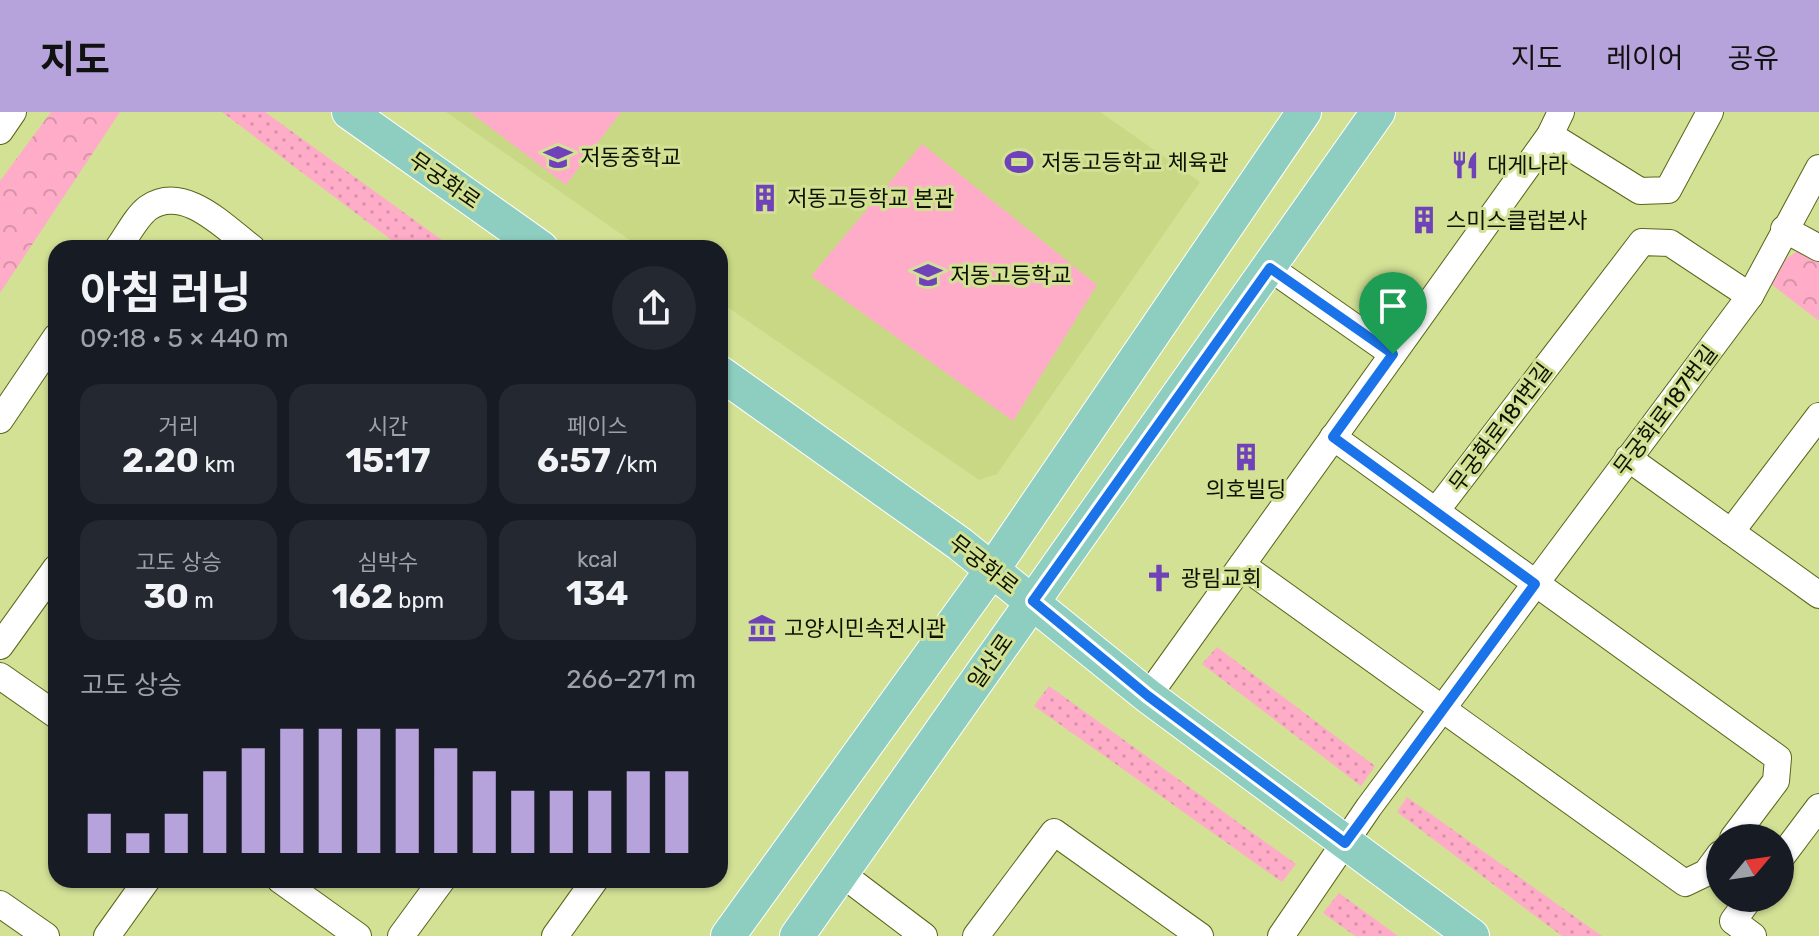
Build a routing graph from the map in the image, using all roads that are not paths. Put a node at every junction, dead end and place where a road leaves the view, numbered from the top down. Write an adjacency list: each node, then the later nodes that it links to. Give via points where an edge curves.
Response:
1 (13, 112): 7 (street)
2 (349, 112): 12 (main road, 무궁화로)
3 (1304, 112): 26 (main road)
4 (1378, 112): 14 (main road, 일산로)
5 (1710, 112): 6 (street, via 1668,190 1640,191)
6 (1555, 124): 17 (street)
7 (0, 131)
8 (1819, 168): 9 (street, 무궁화로187번길)
9 (1784, 229): 13 (street); 15 (street, 무궁화로187번길)
10 (124, 240): 11 (street, via 145,209 165,200 191,204)
11 (241, 240)
12 (530, 240)
13 (1819, 248)
14 (1270, 268): 17 (street); 30 (main road, 일산로)
15 (1750, 296): 22 (street, 무궁화로187번길); 23 (street, 무궁화로181번길, via 1670,243 1642,242)
16 (48, 349): 20 (street)
17 (1393, 354): 21 (street)
18 (728, 379): 26 (main road, 무궁화로)
19 (1819, 416): 24 (street)
20 (0, 420)
21 (1333, 437): 23 (street, 무궁화로181번길); 25 (street)
22 (1628, 458): 24 (street); 28 (street, 무궁화로187번길)
23 (1436, 511): 28 (street)
24 (1731, 532): 29 (street)
25 (1242, 565): 33 (street); 34 (street)
26 (992, 570): 30 (main road, 무궁화로); 52 (main road)
27 (48, 579): 31 (street)
28 (1535, 584): 34 (street, 무궁화로187번길); 37 (street, via 1778,758 1776,781)
29 (1819, 595)
30 (1033, 601): 33 (main road, 무궁화로); 41 (main road, 일산로)
31 (0, 646)
32 (0, 676): 35 (street)
33 (1148, 696): 39 (main road, 무궁화로)
34 (1443, 708): 39 (street, 무궁화로187번길); 40 (street, via 1685,883)
35 (48, 709)
36 (1819, 807): 38 (street)
37 (1744, 824)
38 (1794, 840)
39 (1345, 843): 57 (street, 무궁화로187번길); 58 (main road, 무궁화로)
40 (1706, 873)
41 (842, 874): 53 (main road, 일산로); 54 (street)
42 (141, 888): 48 (street)
43 (299, 888): 49 (street)
44 (436, 888): 50 (street)
45 (589, 888): 51 (street)
46 (0, 904): 47 (street)
47 (46, 936)
48 (107, 936)
49 (358, 936)
50 (401, 936)
51 (555, 936)
52 (728, 936)
53 (797, 936)
54 (924, 936)
55 (976, 936): 56 (street, via 1054,832)
56 (1200, 936)
57 (1281, 936)
58 (1472, 936)

